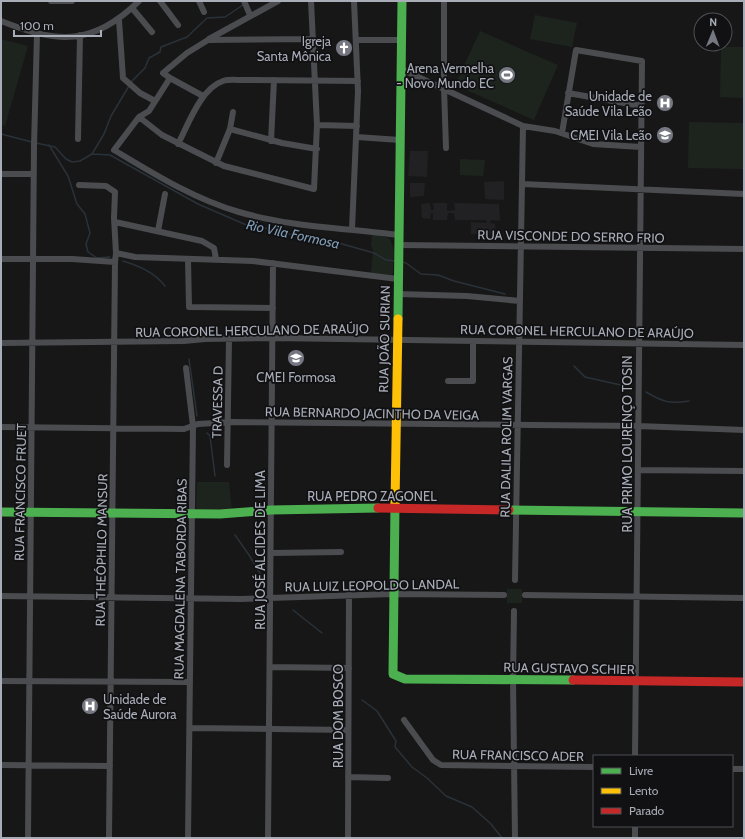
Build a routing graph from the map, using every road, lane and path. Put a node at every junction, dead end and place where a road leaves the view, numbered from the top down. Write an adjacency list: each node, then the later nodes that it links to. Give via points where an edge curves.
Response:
1 (51, 1): 2 (street)
2 (72, 1)
3 (139, 1): 12 (street)
4 (160, 1): 17 (street)
5 (199, 1): 13 (street)
6 (278, 1): 14 (street)
7 (311, 1): 21 (street)
8 (354, 1): 23 (street)
9 (402, 1): 24 (street, RUA JOÃO SURIAN)
10 (444, 1): 30 (street)
11 (245, 3): 14 (street)
12 (132, 8): 15 (street); 18 (street)
13 (204, 12)
14 (250, 15): 22 (street)
15 (119, 20): 20 (street, via 100,30); 33 (street, via 128,82)
16 (1, 21): 19 (street)
17 (178, 25)
18 (152, 32)
19 (37, 34): 20 (street, via 54,37); 52 (street, RUA FRANCISCO FRUET)
20 (80, 35): 43 (street)
21 (314, 39): 22 (street); 28 (street)
22 (208, 40): 26 (street, via 163,73)
23 (356, 40): 24 (street); 29 (street)
24 (402, 40): 25 (street, RUA JOÃO SURIAN)
25 (401, 69): 30 (street); 44 (street, RUA JOÃO SURIAN)
26 (170, 78): 32 (street); 33 (street)
27 (274, 80): 28 (street); 32 (street, via 223,81); 45 (street)
28 (316, 81): 29 (street); 37 (street)
29 (358, 81): 38 (street)
30 (444, 88): 39 (street); 48 (street)
31 (568, 93): 34 (street); 34 (street, RUA PRIMO LOURENÇO TOSIN, via 576,50 642,61); 41 (street)
32 (203, 96): 46 (street)
33 (155, 101): 36 (street, via 147,113)
34 (641, 106): 47 (street, RUA PRIMO LOURENÇO TOSIN)
35 (233, 112): 40 (street)
36 (138, 117): 46 (street, via 155,131); 59 (street, via 114,150 170,183 229,209 272,219)
37 (317, 125): 38 (street); 49 (street)
38 (357, 126): 42 (street)
39 (523, 126): 41 (street); 53 (street, RUA DALILA ROLIM VARGAS)
40 (230, 129): 45 (street); 50 (street)
41 (562, 133): 47 (street, via 597,145)
42 (357, 136): 44 (street); 59 (street)
43 (78, 139)
44 (400, 140): 61 (street, RUA JOÃO SURIAN)
45 (271, 141): 49 (street)
46 (178, 144): 50 (street)
47 (641, 146): 55 (street, RUA PRIMO LOURENÇO TOSIN)
48 (446, 148)
49 (316, 149): 50 (street, via 314,189 238,171)
50 (216, 163)
51 (1, 174): 52 (street)
52 (34, 174): 68 (street, RUA FRANCISCO FRUET)
53 (522, 184): 55 (street); 63 (street, RUA DALILA ROLIM VARGAS)
54 (79, 185): 58 (street, RUA THEÓPHILO MANSUR, via 106,186 114,190)
55 (640, 189): 57 (street); 64 (street, RUA PRIMO LOURENÇO TOSIN)
56 (165, 194): 60 (street)
57 (744, 194)
58 (115, 222): 60 (street); 66 (street, RUA THEÓPHILO MANSUR)
59 (352, 229): 61 (street)
60 (158, 231): 70 (street, via 207,243 214,248)
61 (399, 235): 62 (street, RUA JOÃO SURIAN)
62 (398, 245): 63 (street, RUA VISCONDE DO SERRO FRIO); 72 (street, RUA JOÃO SURIAN)
63 (520, 246): 64 (street, RUA VISCONDE DO SERRO FRIO); 74 (street, RUA DALILA ROLIM VARGAS)
64 (640, 248): 65 (street, RUA VISCONDE DO SERRO FRIO); 84 (street, RUA PRIMO LOURENÇO TOSIN)
65 (744, 249)
66 (116, 258): 68 (street); 69 (street); 80 (street, RUA THEÓPHILO MANSUR)
67 (1, 259): 68 (street)
68 (33, 259): 83 (street, RUA FRANCISCO FRUET)
69 (188, 259): 70 (street); 75 (street, via 189,307)
70 (216, 259): 71 (street)
71 (273, 263): 72 (street); 75 (street, RUA JOSÉ ALCIDES DE LIMA)
72 (398, 279): 73 (street, RUA JOÃO SURIAN)
73 (398, 294): 74 (street); 78 (street, RUA JOÃO SURIAN)
74 (520, 301): 81 (street, RUA DALILA ROLIM VARGAS)
75 (273, 308): 76 (street, RUA JOSÉ ALCIDES DE LIMA)
76 (273, 338): 77 (street, RUA CORONEL HERCULANO DE ARAÚJO); 78 (street, RUA CORONEL HERCULANO DE ARAÚJO); 89 (street, RUA JOSÉ ALCIDES DE LIMA)
77 (229, 339): 80 (street, RUA CORONEL HERCULANO DE ARAÚJO); 88 (street, TRAVESSA D)
78 (397, 340): 79 (street, RUA CORONEL HERCULANO DE ARAÚJO); 90 (street, RUA JOÃO SURIAN)
79 (473, 341): 81 (street, RUA CORONEL HERCULANO DE ARAÚJO); 87 (street, via 473,381)
80 (114, 342): 83 (street, RUA CORONEL HERCULANO DE ARAÚJO); 96 (street, RUA THEÓPHILO MANSUR)
81 (519, 342): 84 (street, RUA CORONEL HERCULANO DE ARAÚJO); 91 (street, RUA DALILA ROLIM VARGAS)
82 (1, 343): 83 (street, RUA CORONEL HERCULANO DE ARAÚJO)
83 (32, 343): 95 (street, RUA FRANCISCO FRUET)
84 (639, 343): 85 (street, RUA CORONEL HERCULANO DE ARAÚJO); 93 (street, RUA PRIMO LOURENÇO TOSIN)
85 (744, 344)
86 (186, 368): 92 (street, RUA MAGDALENA TABORDA RIBAS)
87 (448, 381)
88 (227, 422): 89 (street, RUA BERNARDO JACINTHO DA VEIGA); 92 (street, RUA BERNARDO JACINTHO DA VEIGA); 98 (street, TRAVESSA D)
89 (272, 423): 90 (street, RUA BERNARDO JACINTHO DA VEIGA); 102 (street, RUA JOSÉ ALCIDES DE LIMA)
90 (396, 424): 91 (street, RUA BERNARDO JACINTHO DA VEIGA); 101 (street, RUA JOÃO SURIAN)
91 (517, 425): 93 (street, RUA BERNARDO JACINTHO DA VEIGA); 103 (street, RUA DALILA ROLIM VARGAS)
92 (193, 426): 96 (street, RUA BERNARDO JACINTHO DA VEIGA, via 184,429); 109 (street, RUA MAGDALENA TABORDA RIBAS)
93 (638, 426): 97 (street, RUA BERNARDO JACINTHO DA VEIGA); 99 (street, RUA PRIMO LOURENÇO TOSIN)
94 (1, 427): 95 (street, RUA BERNARDO JACINTHO DA VEIGA)
95 (32, 427): 96 (street, RUA BERNARDO JACINTHO DA VEIGA); 106 (street, RUA FRANCISCO FRUET)
96 (113, 428): 107 (street, RUA THEÓPHILO MANSUR)
97 (744, 430)
98 (227, 465)
99 (638, 470): 100 (street); 105 (street, RUA PRIMO LOURENÇO TOSIN)
100 (744, 472)
101 (394, 508): 102 (street, RUA PEDRO ZAGONEL); 103 (street, RUA PEDRO ZAGONEL); 114 (street, RUA JOÃO SURIAN)
102 (271, 510): 109 (street, RUA PEDRO ZAGONEL); 110 (street, RUA JOSÉ ALCIDES DE LIMA)
103 (516, 510): 105 (street, RUA PEDRO ZAGONEL); 112 (street, RUA DALILA ROLIM VARGAS)
104 (1, 512): 106 (street, RUA PEDRO ZAGONEL)
105 (638, 512): 108 (street, RUA PEDRO ZAGONEL); 120 (street, RUA PRIMO LOURENÇO TOSIN)
106 (31, 513): 107 (street, RUA PEDRO ZAGONEL); 118 (street, RUA FRANCISCO FRUET)
107 (112, 513): 109 (street, RUA PEDRO ZAGONEL); 119 (street, RUA THEÓPHILO MANSUR)
108 (744, 513)
109 (192, 514): 121 (street, RUA MAGDALENA TABORDA RIBAS)
110 (271, 552): 111 (street); 122 (street, RUA JOSÉ ALCIDES DE LIMA)
111 (341, 552)
112 (515, 580)
113 (349, 594): 114 (street, RUA LUIZ LEOPOLDO LANDAL); 122 (street, RUA LUIZ LEOPOLDO LANDAL); 126 (street, RUA DOM BOSCO)
114 (393, 594): 115 (street, RUA LUIZ LEOPOLDO LANDAL); 127 (street, RUA JOÃO SURIAN)
115 (504, 595)
116 (525, 595): 120 (street)
117 (1, 596): 118 (street, RUA LUIZ LEOPOLDO LANDAL)
118 (30, 596): 119 (street, RUA LUIZ LEOPOLDO LANDAL); 130 (street, RUA FRANCISCO FRUET)
119 (111, 597): 121 (street, RUA LUIZ LEOPOLDO LANDAL); 131 (street, RUA THEÓPHILO MANSUR)
120 (637, 597): 123 (street); 133 (street, RUA PRIMO LOURENÇO TOSIN)
121 (191, 598): 122 (street, RUA LUIZ LEOPOLDO LANDAL); 132 (street, RUA MAGDALENA TABORDA RIBAS)
122 (270, 598): 125 (street, RUA JOSÉ ALCIDES DE LIMA)
123 (744, 598)
124 (514, 611): 128 (street)
125 (270, 668): 126 (street); 137 (street, RUA JOSÉ ALCIDES DE LIMA)
126 (349, 668): 138 (street, RUA DOM BOSCO)
127 (394, 676): 128 (street, RUA GUSTAVO SCHIER, via 405,679)
128 (513, 680): 133 (street, RUA GUSTAVO SCHIER); 143 (street)
129 (1, 681): 130 (street)
130 (29, 681): 131 (street); 141 (street, RUA FRANCISCO FRUET)
131 (110, 681): 132 (street); 142 (street, RUA THEÓPHILO MANSUR)
132 (190, 682): 136 (street, RUA MAGDALENA TABORDA RIBAS)
133 (636, 682): 134 (street, RUA GUSTAVO SCHIER); 139 (street, RUA PRIMO LOURENÇO TOSIN)
134 (744, 682)
135 (404, 720): 143 (street, RUA FRANCISCO ADER, via 433,760 441,765)
136 (190, 728): 137 (street); 152 (street, RUA MAGDALENA TABORDA RIBAS)
137 (269, 729): 138 (street); 153 (street, RUA JOSÉ ALCIDES DE LIMA)
138 (348, 730): 147 (street, RUA DOM BOSCO)
139 (636, 755)
140 (1, 765): 141 (street)
141 (28, 765): 142 (street); 150 (street, RUA FRANCISCO FRUET)
142 (110, 766): 151 (street, RUA THEÓPHILO MANSUR)
143 (514, 766): 144 (street, RUA FRANCISCO ADER); 155 (street)
144 (593, 767)
145 (733, 769): 146 (street)
146 (744, 769)
147 (348, 777): 148 (street); 154 (street, RUA DOM BOSCO)
148 (388, 778)
149 (635, 827): 156 (street)
150 (28, 838)
151 (109, 838)
152 (188, 838)
153 (268, 838)
154 (348, 838)
155 (515, 838)
156 (635, 838)

